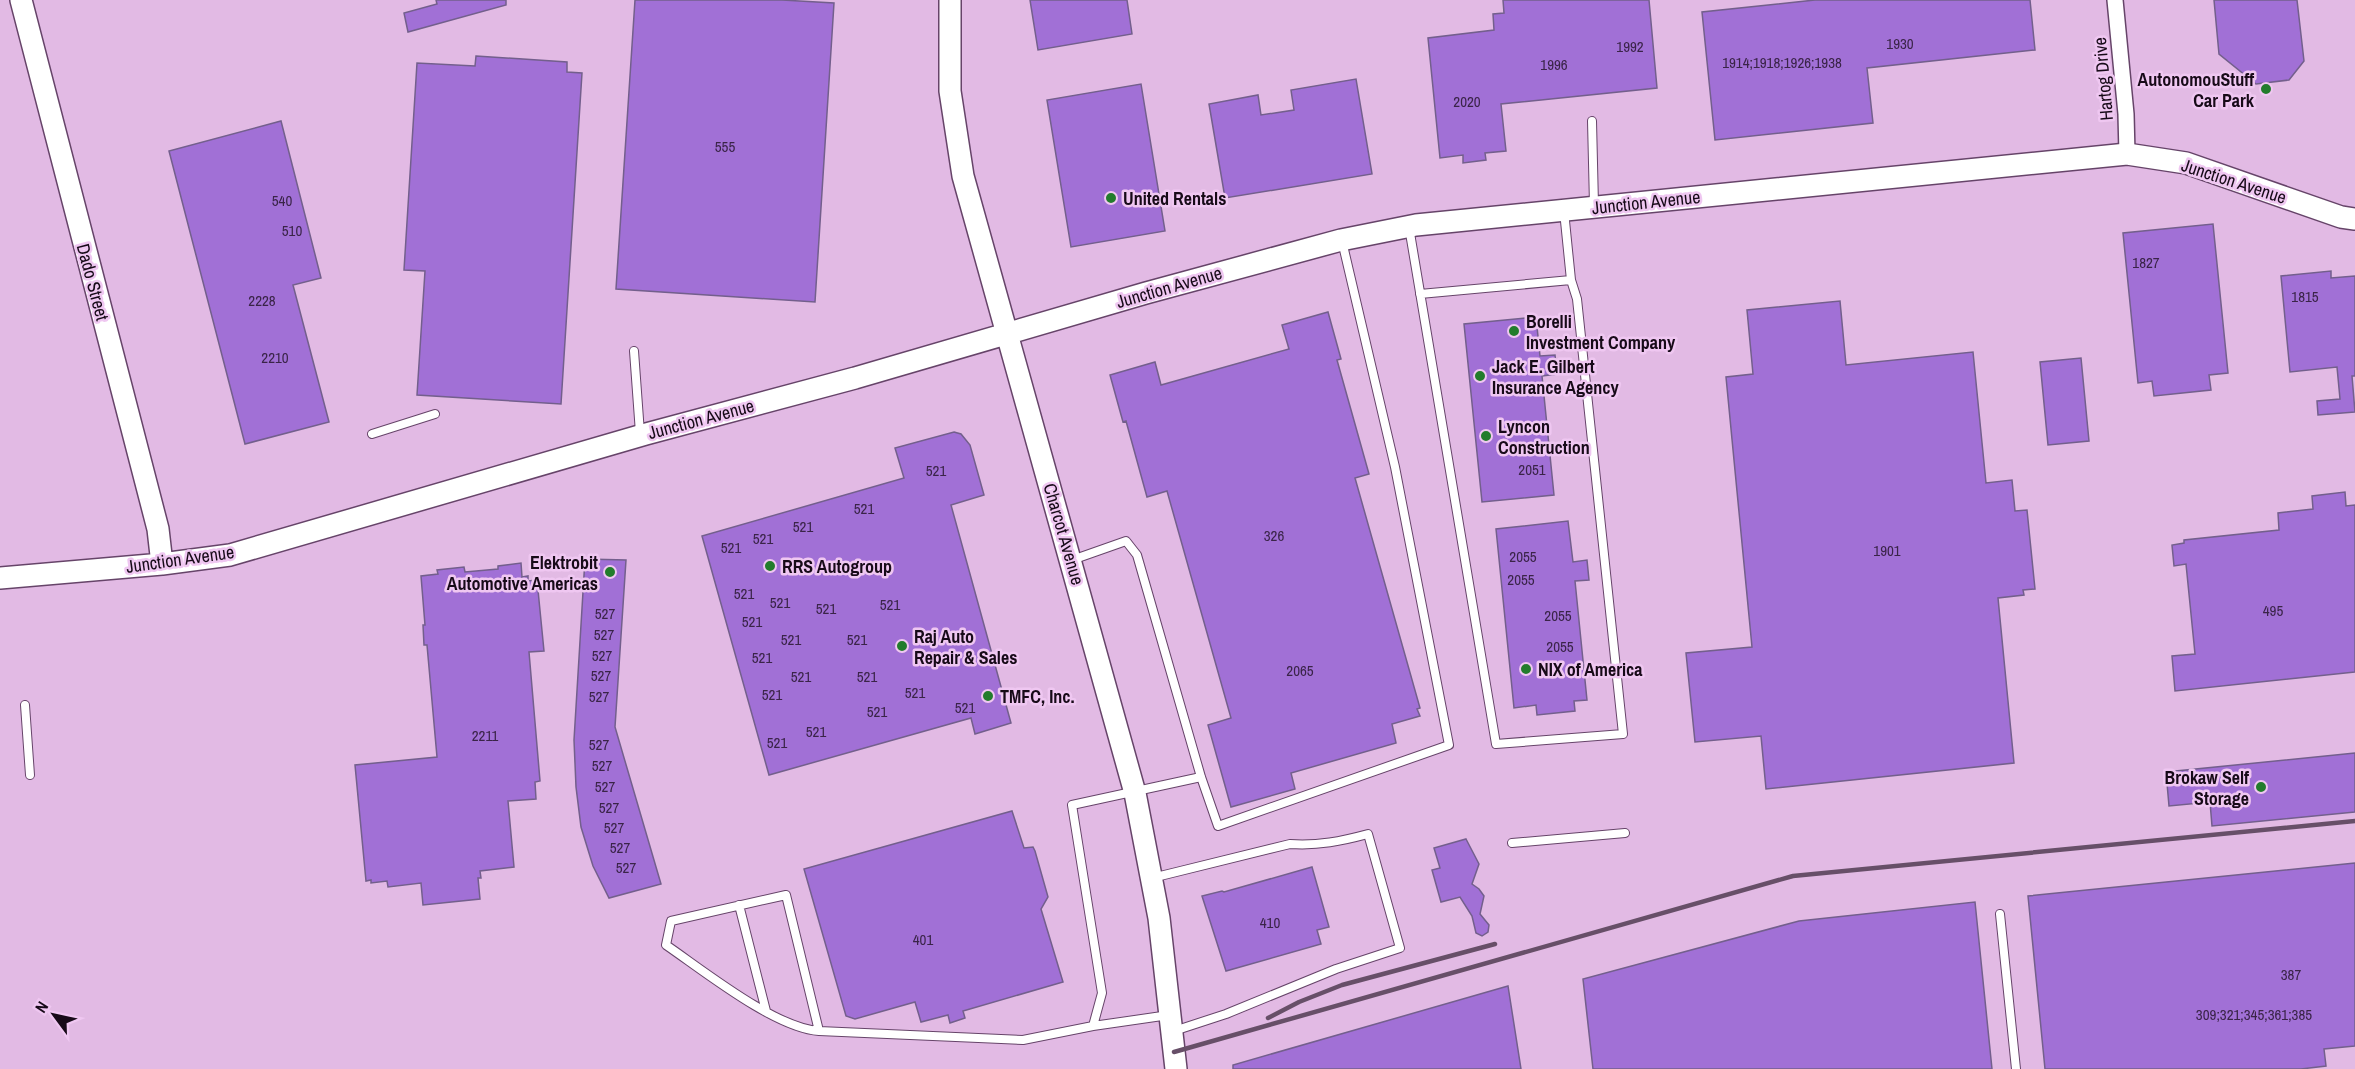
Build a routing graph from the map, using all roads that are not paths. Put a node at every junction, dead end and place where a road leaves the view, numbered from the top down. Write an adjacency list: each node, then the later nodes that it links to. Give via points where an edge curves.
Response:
1 (21, 0): 19 (street, Dado Street, via 158,529)
2 (950, 0): 13 (street, Charcot Avenue, via 950,91 963,176)
3 (2115, 0): 5 (street, Hartog Drive, via 2127,114)
4 (1592, 121): 6 (lane)
5 (2127, 154): 6 (street, Junction Avenue); 8 (street, Junction Avenue, via 2186,164)
6 (1594, 207): 7 (street, Junction Avenue)
7 (1564, 210): 9 (street, Junction Avenue); 11 (lane)
8 (2355, 219)
9 (1409, 226): 10 (street, Junction Avenue); 12 (lane)
10 (1341, 240): 13 (street, Junction Avenue); 23 (lane, via 1395,467 1449,745 1218,826)
11 (1570, 280): 12 (lane); 12 (lane, via 1577,299 1623,734 1496,744)
12 (1420, 294)
13 (1006, 335): 17 (street, Junction Avenue); 18 (street, Charcot Avenue)
14 (634, 351): 17 (lane)
15 (435, 414): 16 (lane)
16 (372, 434)
17 (640, 436): 19 (street, Junction Avenue, via 230,555)
18 (1071, 560): 23 (lane, via 1126,541 1137,555); 24 (street, Charcot Avenue)
19 (162, 564): 20 (street, Junction Avenue)
20 (0, 578)
21 (25, 705): 22 (lane)
22 (30, 775)
23 (1201, 777): 24 (lane)
24 (1135, 793): 27 (street, Charcot Avenue); 32 (lane, via 1072,806 1102,993)
25 (1624, 833): 26 (lane)
26 (1512, 843)
27 (1152, 878): 31 (street, Charcot Avenue); 31 (lane, via 1290,844 1334,843 1368,834 1400,948 1336,969 1226,1014)
28 (739, 905): 30 (lane); 30 (lane, via 671,921 666,945); 33 (lane, via 786,895)
29 (2000, 914): 35 (lane)
30 (766, 1011): 33 (lane, via 807,1030)
31 (1171, 1023): 32 (lane); 34 (street, Charcot Avenue)
32 (1093, 1026): 33 (lane, via 1023,1040)
33 (819, 1031)
34 (1176, 1069)
35 (2016, 1069)

